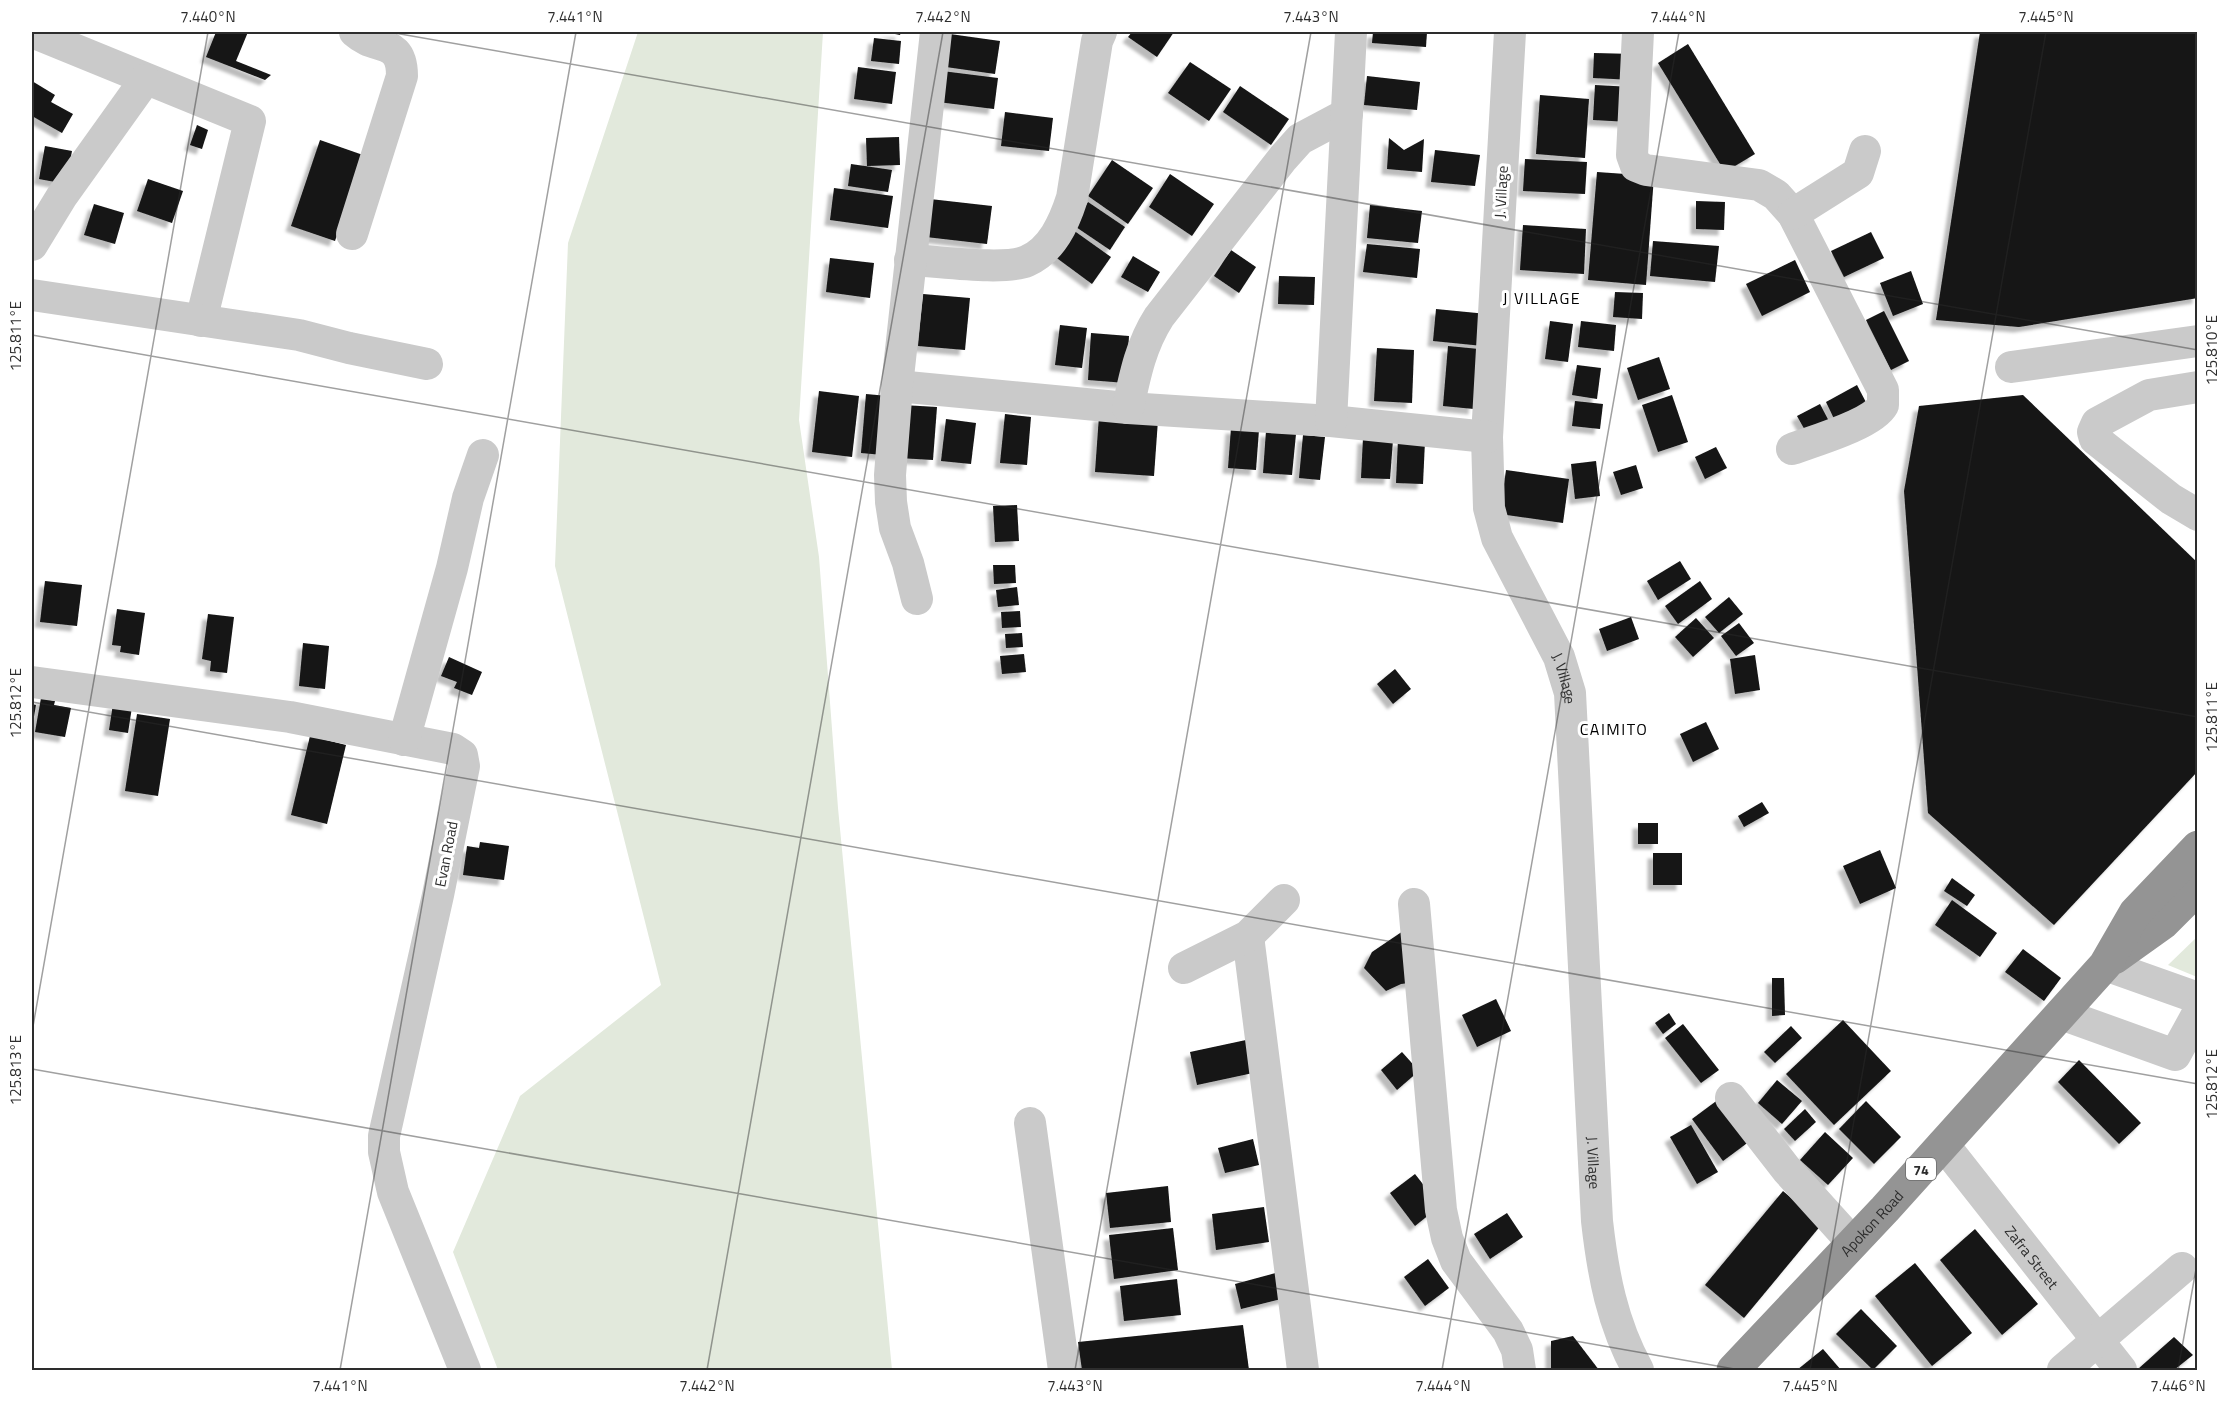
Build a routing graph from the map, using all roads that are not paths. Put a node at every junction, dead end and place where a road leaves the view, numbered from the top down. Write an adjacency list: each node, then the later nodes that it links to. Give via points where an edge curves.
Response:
1 (32, 32): 8 (street)
2 (355, 32): 12 (street, via 393,50 400,57 402,76)
3 (936, 32): 14 (street)
4 (1101, 32): 14 (street, via 1072,198 1049,245 1027,261 1004,266)
5 (1351, 32): 9 (street)
6 (1510, 32): 24 (street, J. Village)
7 (1638, 32): 11 (street, via 1632,154 1636,166 1760,185 1776,195)
8 (146, 80): 13 (street, via 62,196); 16 (street, via 250,121)
9 (1347, 114): 22 (street, via 1300,139 1159,317 1142,351); 23 (street)
10 (1866, 151): 11 (street, via 1858,173)
11 (1793, 214): 25 (street, via 1884,397 1881,409 1872,417)
12 (352, 234)
13 (32, 245)
14 (910, 260): 20 (street)
15 (32, 295): 16 (street)
16 (201, 321): 18 (street, via 299,335)
17 (2198, 341): 19 (street)
18 (427, 364)
19 (2011, 367)
20 (897, 386): 22 (street); 28 (street, via 891,502)
21 (2198, 387): 27 (street, via 2149,395 2097,423 2092,432 2095,439 2154,486)
22 (1128, 408): 23 (street)
23 (1331, 421): 24 (street)
24 (1487, 437): 51 (street, J. Village, via 1489,508 1497,538 1559,657 1570,693 1597,1221 1609,1298)
25 (1792, 448)
26 (483, 455): 30 (street)
27 (2198, 515)
28 (917, 599)
29 (32, 682): 30 (street, Evan Road, via 290,717)
30 (404, 740): 47 (street, Evan Road, via 458,751 464,766 384,1136 384,1152 393,1192)
31 (2198, 847): 36 (highway, Apokon Road / 74, via 2135,913)
32 (2198, 888): 36 (highway, Apokon Road / 74, via 2163,923)
33 (1284, 900): 35 (street)
34 (1414, 904): 50 (street, via 1441,1210 1447,1238 1456,1261 1508,1331 1517,1350)
35 (1248, 936): 37 (street); 49 (street)
36 (2105, 964): 38 (street); 40 (highway, Apokon Road / 74)
37 (1184, 968)
38 (2198, 998)
39 (2198, 1013): 40 (street, via 2175,1055)
40 (2061, 1014): 43 (highway, Apokon Road / 74)
41 (1731, 1098): 44 (street, via 1787,1170)
42 (1030, 1123): 48 (street)
43 (1943, 1144): 44 (highway, Apokon Road / 74); 46 (street, Zafra Street)
44 (1853, 1243): 52 (highway, Apokon Road / 74)
45 (2182, 1268): 46 (street)
46 (2096, 1340): 53 (street); 54 (street, Zafra Street)
47 (465, 1371)
48 (1064, 1371)
49 (1303, 1371)
50 (1520, 1371)
51 (1638, 1371)
52 (1733, 1371)
53 (2063, 1371)
54 (2121, 1371)

